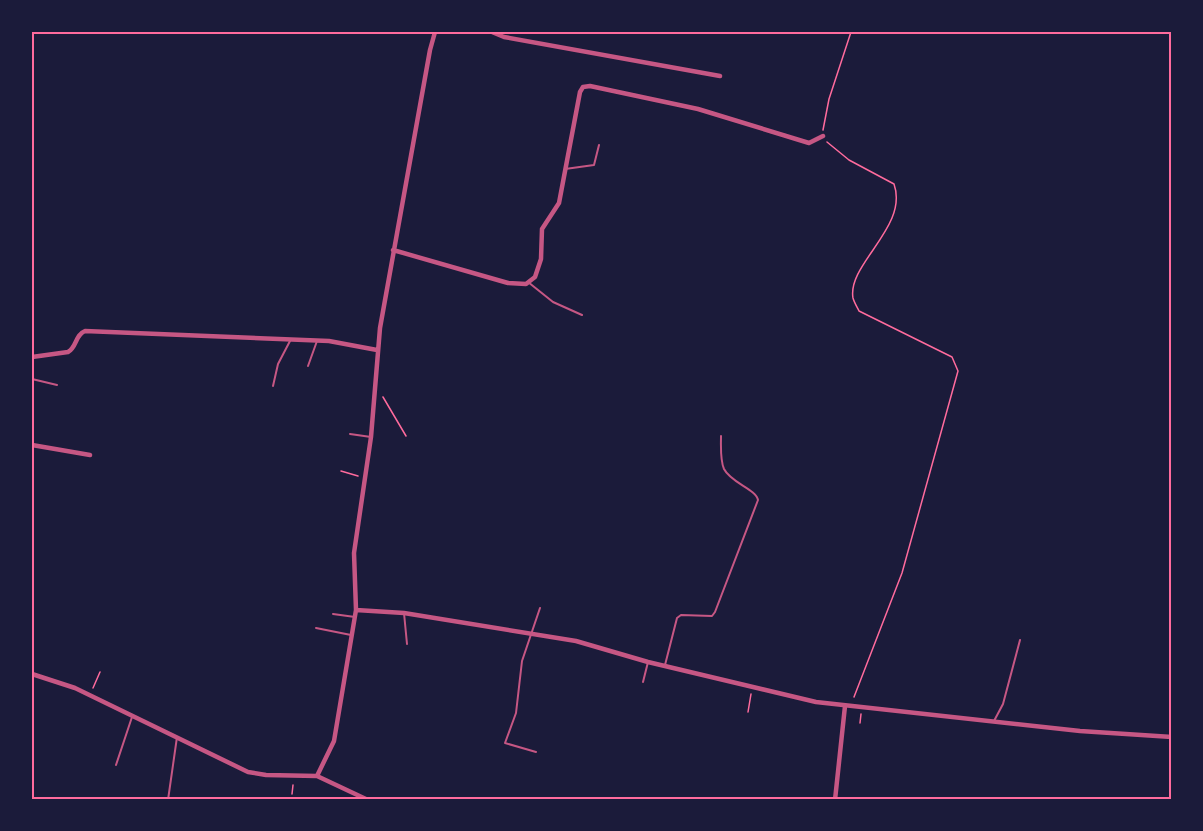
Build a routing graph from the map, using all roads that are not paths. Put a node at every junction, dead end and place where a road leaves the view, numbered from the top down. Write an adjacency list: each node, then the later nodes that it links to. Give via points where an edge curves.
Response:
1 (435, 32): 7 (street)
2 (492, 32): 3 (street)
3 (720, 76)
4 (823, 136): 6 (street, via 808,143 698,109 590,86 580,92)
5 (599, 145): 6 (lane, via 594,165)
6 (565, 169): 8 (street, via 559,203 544,223 541,259 535,277)
7 (393, 250): 8 (street, via 508,283); 12 (street)
8 (528, 282): 9 (lane, via 553,302)
9 (582, 315)
10 (291, 341): 11 (street); 13 (street, via 85,331 68,352); 17 (lane, via 278,364)
11 (317, 341): 12 (street); 14 (lane)
12 (378, 350): 20 (street)
13 (32, 357)
14 (308, 366)
15 (32, 379): 16 (lane)
16 (57, 385)
17 (273, 386)
18 (350, 434): 20 (lane)
19 (721, 436): 34 (lane, via 725,471 758,500 715,612 712,616 677,618)
20 (371, 437): 24 (street, via 354,553)
21 (32, 445): 22 (street)
22 (90, 454)
23 (540, 608): 29 (lane)
24 (356, 610): 25 (street); 27 (street)
25 (404, 613): 29 (street); 32 (lane)
26 (333, 614): 27 (lane)
27 (356, 617): 30 (street)
28 (316, 628): 30 (lane)
29 (533, 633): 33 (street, via 576,640); 42 (lane, via 522,661 516,713 505,743)
30 (353, 635): 44 (street, via 334,741)
31 (1020, 639): 39 (lane, via 1003,704)
32 (407, 644)
33 (648, 662): 34 (street); 36 (lane)
34 (666, 666): 37 (street)
35 (32, 674): 38 (street)
36 (643, 682)
37 (848, 706): 39 (street); 47 (street)
38 (133, 714): 40 (street); 43 (lane)
39 (994, 721): 41 (street)
40 (177, 737): 44 (street, via 248,772); 45 (lane)
41 (1172, 737)
42 (536, 752)
43 (116, 765)
44 (317, 776): 46 (street)
45 (168, 800)
46 (368, 800)
47 (835, 800)

